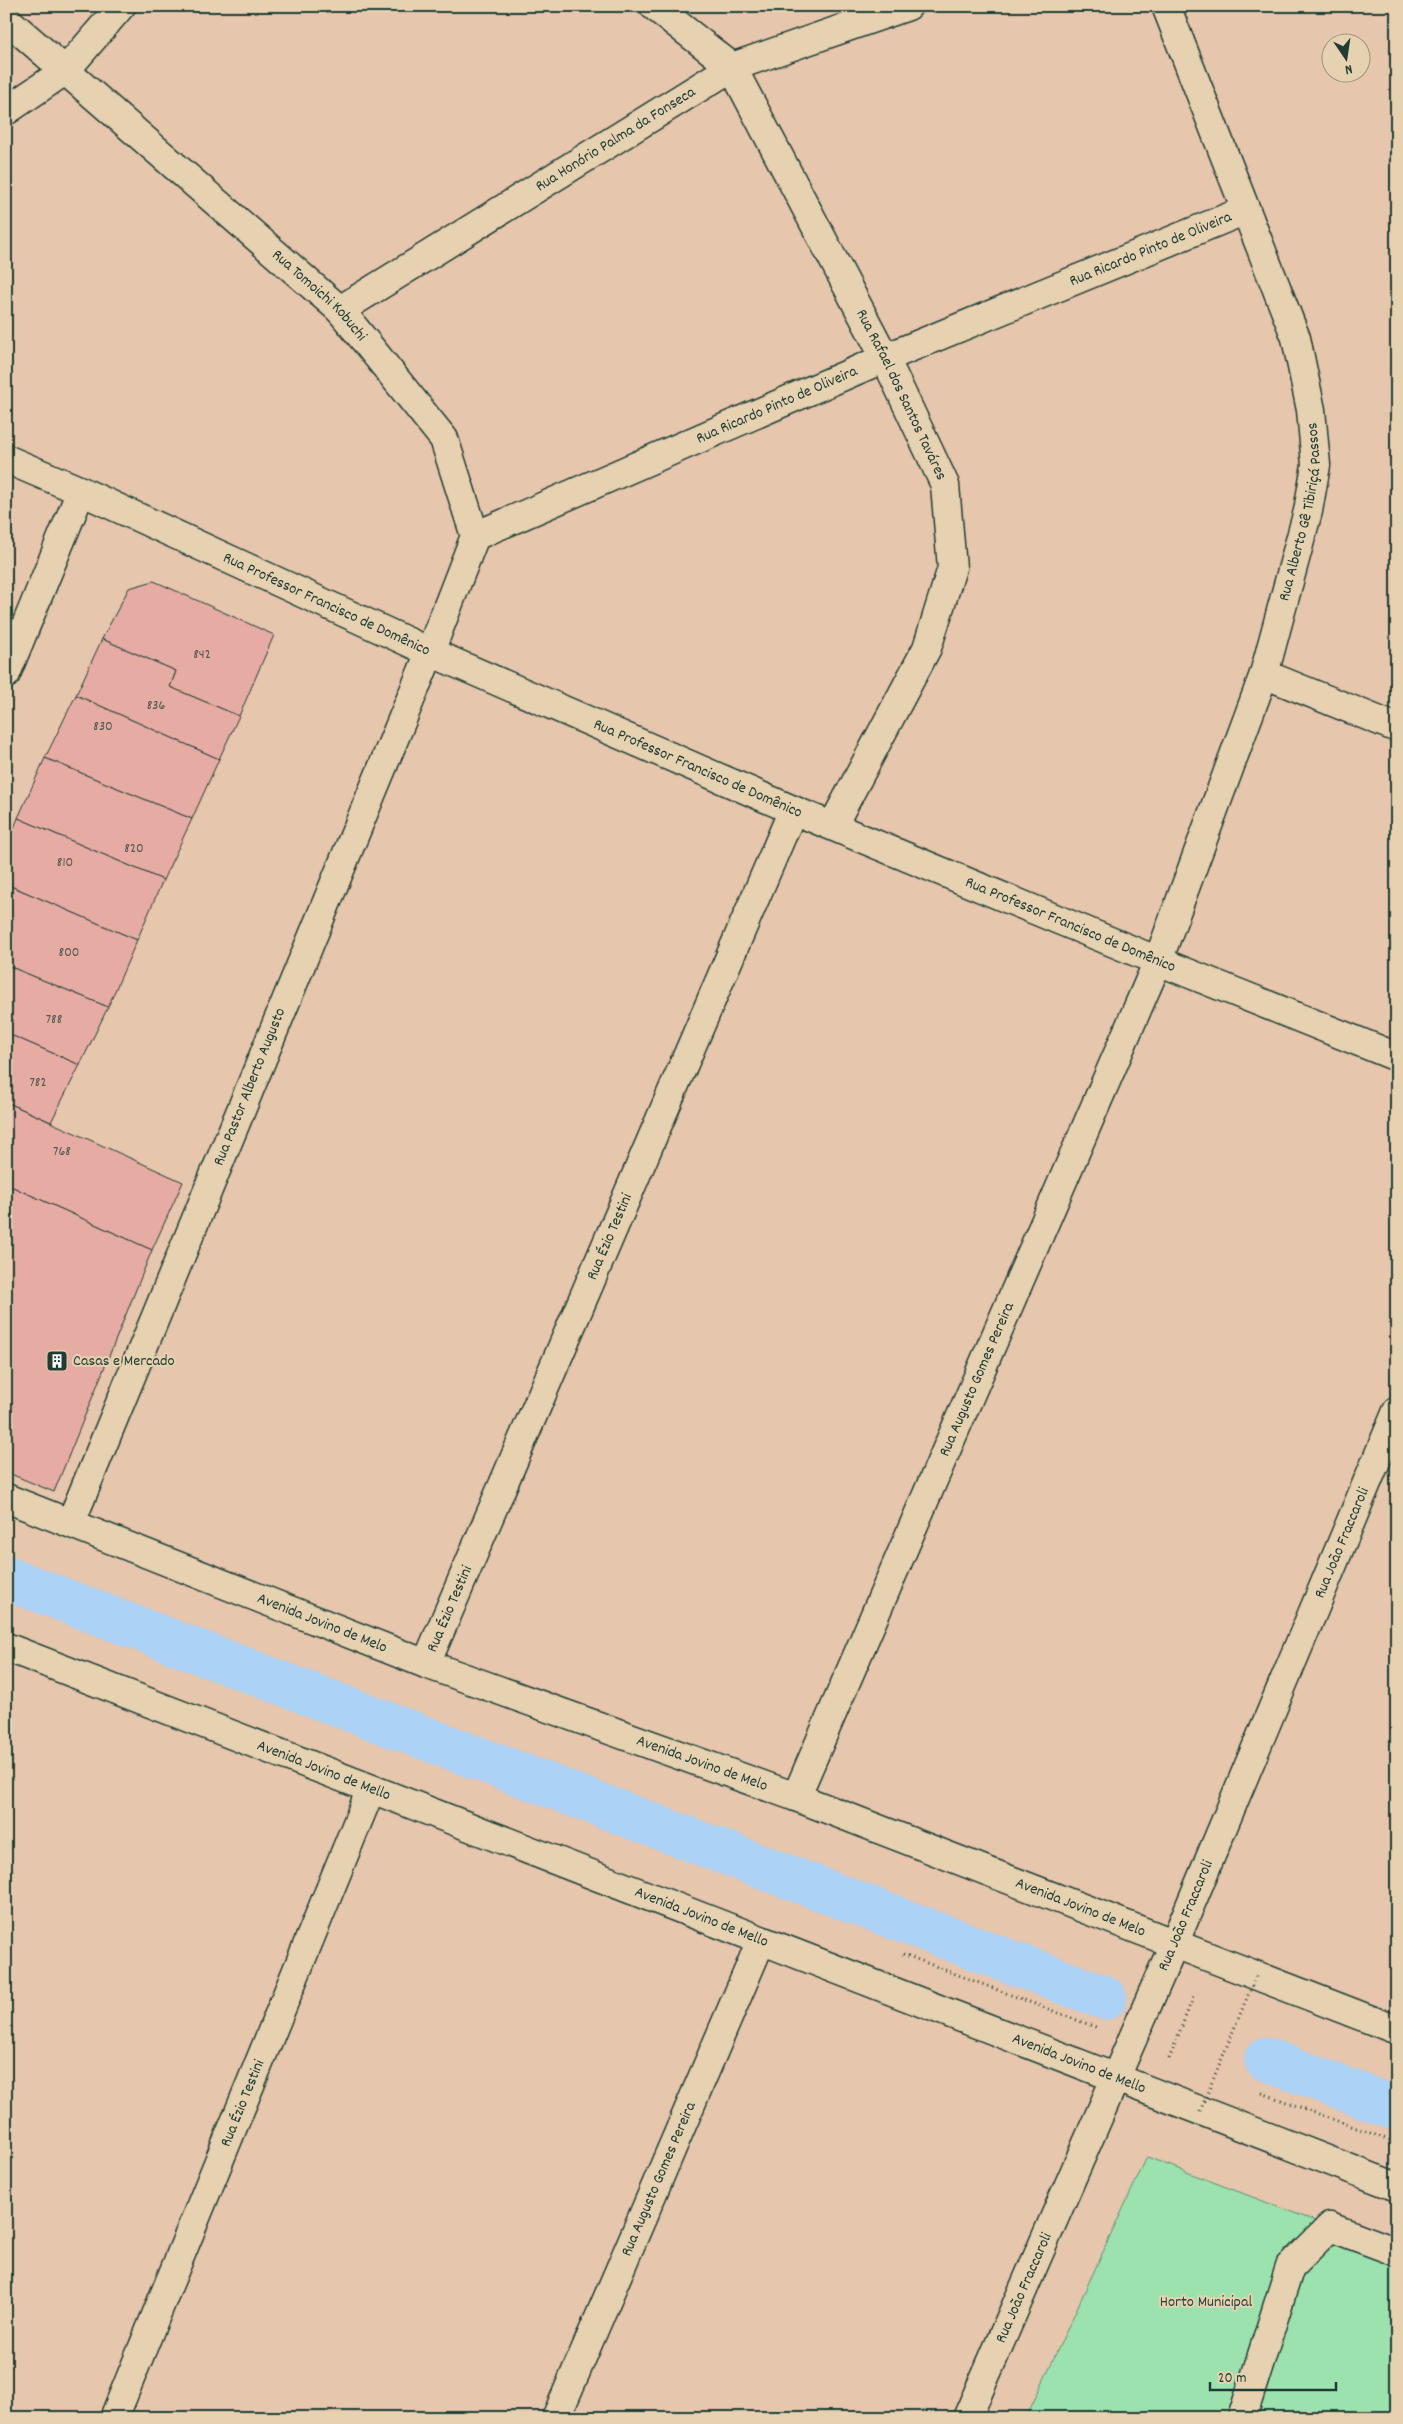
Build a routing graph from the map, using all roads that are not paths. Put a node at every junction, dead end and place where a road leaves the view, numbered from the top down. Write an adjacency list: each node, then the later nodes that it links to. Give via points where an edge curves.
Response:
1 (121, 6): 7 (street)
2 (654, 6): 6 (street, Rua Rafael dos Santos Taváres)
3 (908, 6): 6 (street, Rua Honório Palma da Fonseca)
4 (1166, 6): 9 (street, Rua Alberto Gê Tibiriçá Passos)
5 (6, 18): 7 (street, Rua Tomoichi Kobuchi)
6 (732, 67): 10 (street, Rua Honório Palma da Fonseca); 11 (street, Rua Rafael dos Santos Taváres)
7 (66, 70): 8 (street); 10 (street, Rua Tomoichi Kobuchi)
8 (6, 111)
9 (1246, 210): 11 (street, Rua Ricardo Pinto de Oliveira); 17 (street, Rua Alberto Gê Tibiriçá Passos, via 1296,338 1311,410 1316,465 1308,511)
10 (340, 310): 14 (street, Rua Tomoichi Kobuchi, via 444,439)
11 (886, 358): 14 (street, Rua Ricardo Pinto de Oliveira); 20 (street, Rua Rafael dos Santos Taváres, via 945,485 952,568 927,648)
12 (6, 459): 13 (street, Rua Professor Francisco de Domênico)
13 (81, 491): 15 (street, Rua Professor Francisco de Domênico); 16 (street)
14 (475, 536): 15 (street)
15 (430, 652): 19 (street, Rua Professor Francisco de Domênico); 25 (street, Rua Pastor Alberto Augusto)
16 (6, 674)
17 (1264, 674): 18 (street); 21 (street, Rua Alberto Gê Tibiriçá Passos)
18 (1397, 728)
19 (793, 810): 20 (street, Rua Professor Francisco de Domênico); 27 (street, Rua Ézio Testini)
20 (833, 825): 21 (street, Rua Professor Francisco de Domênico)
21 (1158, 961): 22 (street, Rua Professor Francisco de Domênico); 29 (street, Rua Augusto Gomes Pereira)
22 (1397, 1057)
23 (1397, 1411): 31 (street, Rua João Fraccaroli)
24 (6, 1498): 25 (street, Avenida Jovino de Melo)
25 (71, 1522): 27 (street, Avenida Jovino de Melo)
26 (6, 1647): 28 (street, Avenida Jovino de Mello)
27 (426, 1664): 29 (street, Avenida Jovino de Melo)
28 (371, 1789): 30 (street, Avenida Jovino de Mello); 36 (street, Rua Ézio Testini)
29 (796, 1797): 31 (street, Avenida Jovino de Melo)
30 (761, 1942): 33 (street, Avenida Jovino de Mello); 37 (street, Rua Augusto Gomes Pereira)
31 (1174, 1944): 32 (street, Avenida Jovino de Melo); 33 (street, Rua João Fraccaroli)
32 (1397, 2030)
33 (1116, 2078): 34 (street, Avenida Jovino de Mello); 38 (street, Rua João Fraccaroli)
34 (1397, 2187)
35 (1397, 2252): 39 (street, via 1330,2227 1290,2267)
36 (114, 2418)
37 (556, 2418)
38 (967, 2418)
39 (1242, 2418)

